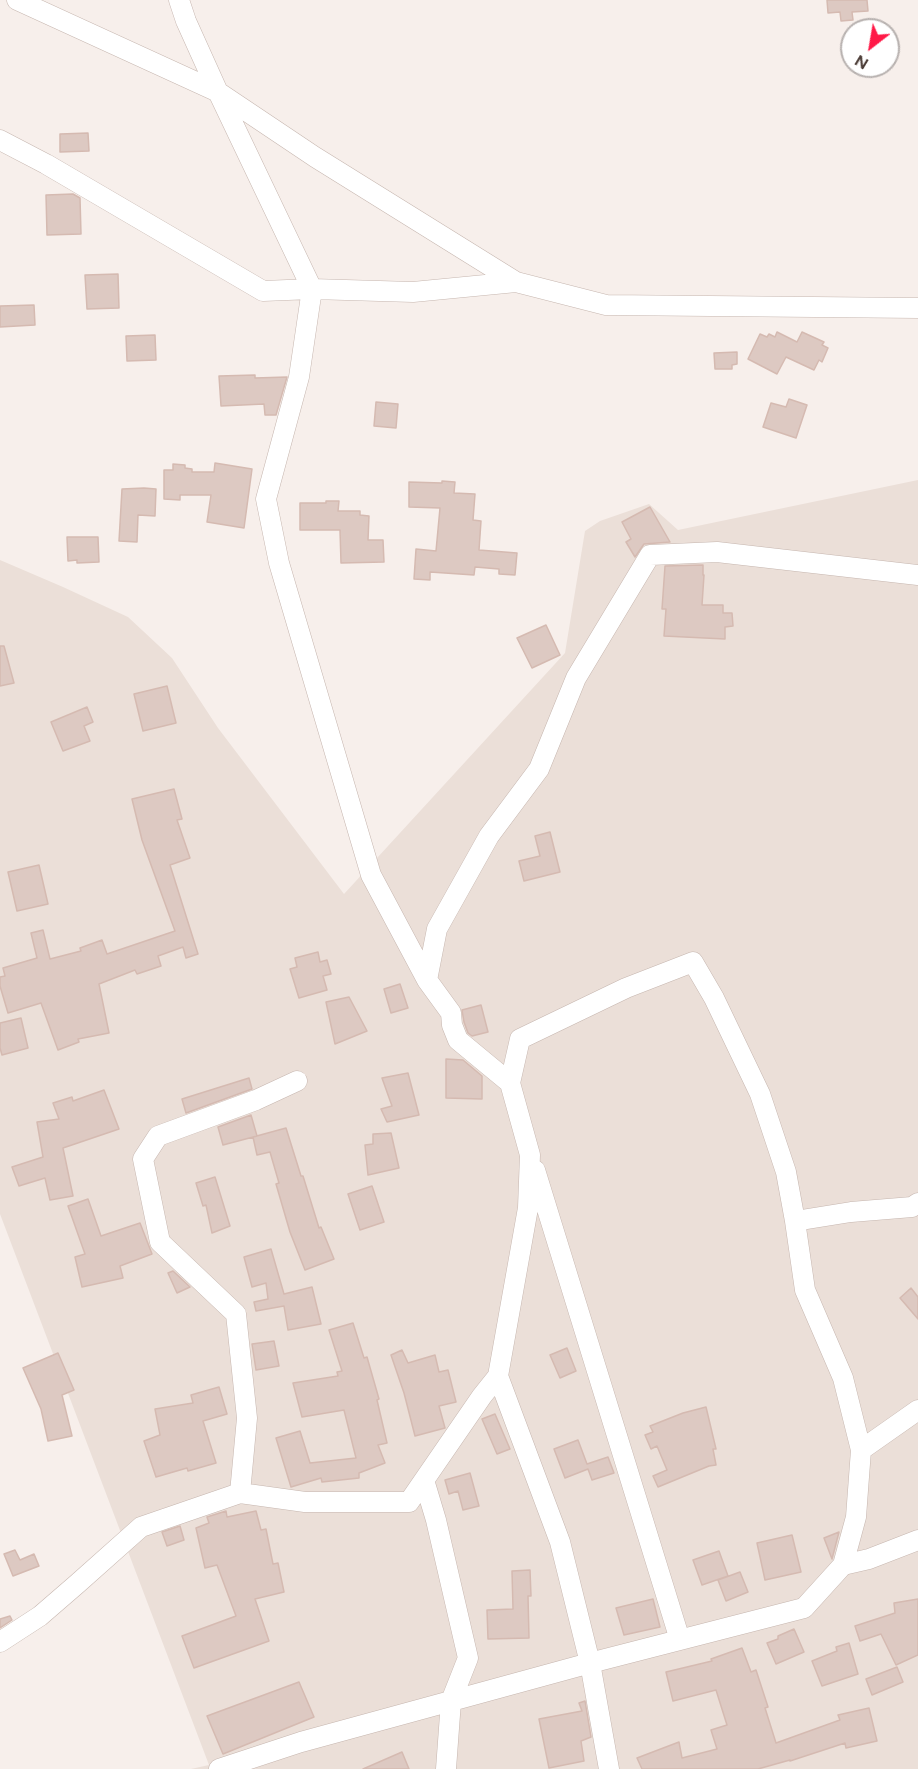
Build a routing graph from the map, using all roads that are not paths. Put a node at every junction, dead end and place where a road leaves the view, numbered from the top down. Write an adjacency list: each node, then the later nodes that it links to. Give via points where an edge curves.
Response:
1 (17, 0): 3 (street)
2 (179, 0): 3 (street)
3 (218, 92): 5 (street); 6 (street)
4 (0, 140): 6 (street, via 263,291)
5 (516, 282): 6 (street, via 413,292); 7 (street, via 606,305)
6 (312, 289): 9 (street, via 299,376 266,499 279,563 371,875)
7 (918, 308)
8 (918, 574): 9 (street, via 717,552 650,555 576,678 539,770 489,836 437,929)
9 (427, 980): 11 (street, via 451,1013 458,1040)
10 (297, 1081): 19 (street, via 158,1136 143,1159 160,1242 236,1314 247,1418)
11 (510, 1083): 12 (street); 14 (street, via 520,1039 626,988 693,962 760,1094 786,1172)
12 (530, 1155): 15 (street, via 528,1208); 22 (street)
13 (918, 1203): 14 (street, via 912,1207)
14 (795, 1221): 17 (street, via 805,1290 843,1378)
15 (498, 1376): 18 (street); 24 (street, via 560,1542)
16 (918, 1410): 17 (street)
17 (861, 1450): 21 (street, via 856,1517)
18 (424, 1480): 19 (street, via 409,1502 305,1502); 25 (street, via 468,1658)
19 (240, 1493): 23 (street, via 141,1527 47,1609)
20 (918, 1540): 21 (street)
21 (843, 1565): 22 (street, via 804,1608)
22 (680, 1640): 24 (street)
23 (0, 1642)
24 (590, 1663): 25 (street); 28 (street)
25 (451, 1701): 26 (street, via 300,1742); 27 (street)
26 (219, 1769)
27 (446, 1769)
28 (609, 1769)

